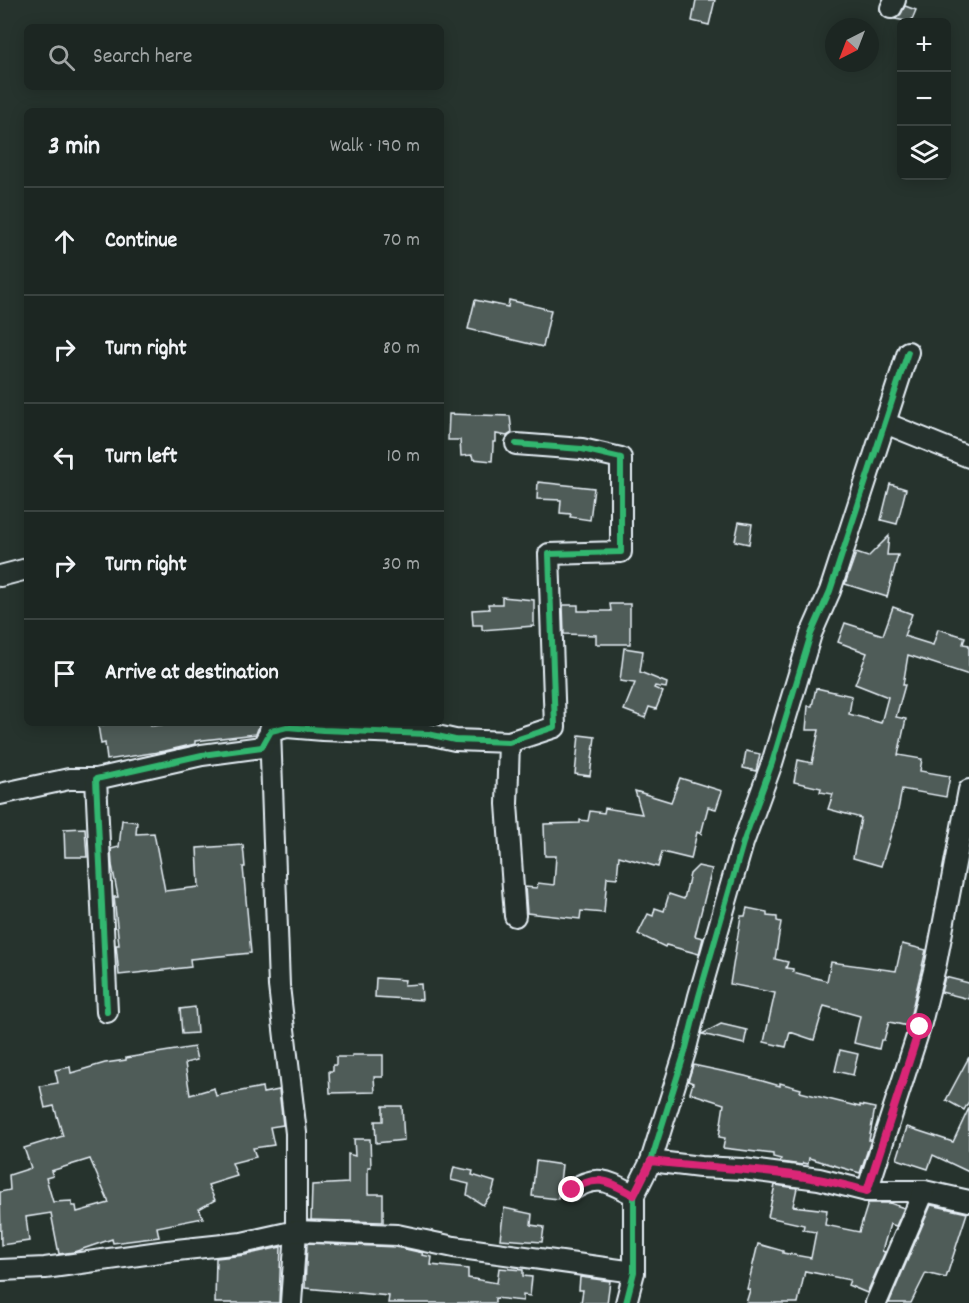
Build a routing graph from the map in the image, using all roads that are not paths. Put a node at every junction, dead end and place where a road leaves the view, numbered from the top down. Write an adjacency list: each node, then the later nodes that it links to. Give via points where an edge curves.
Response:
1 (908, 352): 2 (street)
2 (885, 423): 4 (street); 15 (street, via 743,843)
3 (516, 444): 9 (street, via 582,449 621,459 621,552 549,554 555,727)
4 (969, 457)
5 (24, 570): 6 (street)
6 (0, 576)
7 (270, 727): 8 (street); 10 (street, via 262,747 202,755); 21 (street, via 279,986 296,1133)
8 (401, 728): 9 (street, via 455,740)
9 (509, 742): 13 (street, via 507,804)
10 (96, 779): 12 (street, via 69,779); 14 (street)
11 (969, 790): 17 (street, via 920,1027)
12 (0, 794)
13 (515, 916)
14 (107, 1012)
15 (651, 1161): 17 (street, via 819,1179); 19 (street)
16 (572, 1190): 19 (street, via 587,1180 609,1182)
17 (867, 1191): 18 (street)
18 (924, 1191): 20 (street); 26 (street)
19 (634, 1195): 23 (street)
20 (969, 1201)
21 (296, 1231): 22 (street, via 242,1243 45,1268); 23 (street, via 397,1235 454,1247); 24 (street)
22 (0, 1270)
23 (634, 1272): 25 (street)
24 (291, 1303)
25 (626, 1303)
26 (876, 1303)

